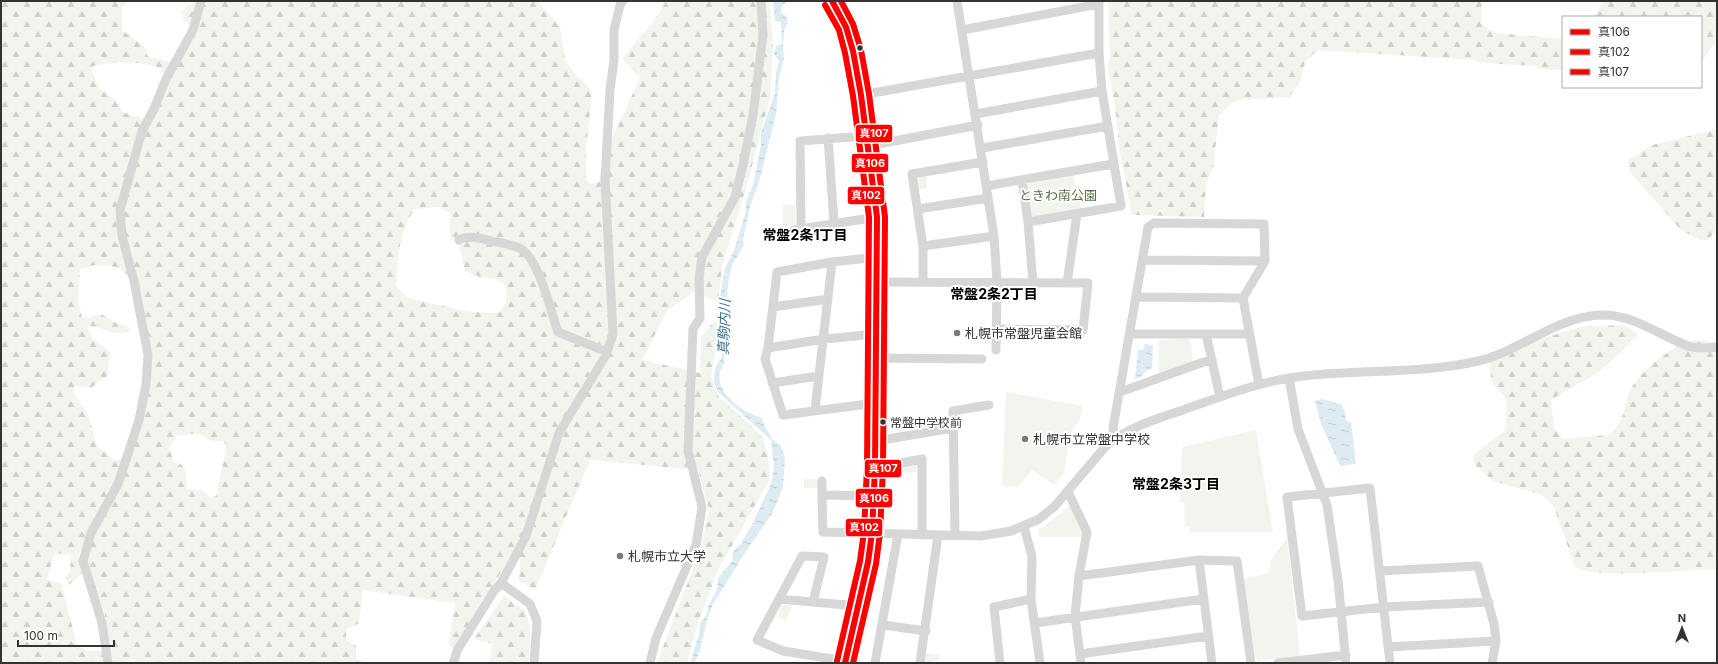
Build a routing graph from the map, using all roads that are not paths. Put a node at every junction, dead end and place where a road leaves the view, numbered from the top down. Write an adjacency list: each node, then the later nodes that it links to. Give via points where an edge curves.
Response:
1 (201, 1): 104 (street, via 193,30 166,79 142,131 120,210 122,236 148,355 146,385 139,420 118,484 90,533 83,561 102,623)
2 (623, 1): 53 (street, via 614,30 605,179 613,320 613,334)
3 (761, 1): 107 (street, via 762,42 753,115 743,165 735,197 702,257 698,278 700,318 693,329 688,451 702,507 696,545 656,638)
4 (832, 1): 11 (highway, via 846,26 854,52)
5 (957, 1): 7 (street)
6 (1099, 3): 7 (street); 8 (street)
7 (962, 30): 9 (street)
8 (1099, 53): 9 (street); 10 (street)
9 (970, 76): 11 (street); 12 (street)
10 (1102, 91): 12 (street); 14 (street)
11 (861, 95): 16 (highway)
12 (976, 114): 13 (street)
13 (978, 125): 16 (street); 17 (street)
14 (1108, 126): 17 (street); 19 (street)
15 (828, 138): 16 (street); 27 (street); 27 (street, via 800,141 797,229)
16 (867, 141): 25 (highway)
17 (982, 148): 18 (street)
18 (983, 162): 21 (street); 23 (street, via 912,174)
19 (1113, 164): 20 (street); 24 (street, via 1121,206)
20 (1022, 180): 21 (street); 26 (street)
21 (986, 186): 22 (street)
22 (988, 198): 23 (street); 28 (street)
23 (918, 209): 30 (street)
24 (1077, 214): 26 (street); 39 (street)
25 (877, 217): 27 (street); 31 (highway)
26 (1028, 222): 38 (street)
27 (834, 223)
28 (994, 236): 30 (street); 37 (street)
29 (459, 240): 53 (street, via 463,237 485,239 521,249 530,258 558,332)
30 (923, 246): 35 (street)
31 (877, 256): 34 (street); 36 (highway)
32 (1143, 260): 33 (street); 33 (street, via 1148,227 1154,223 1170,223 1264,224); 40 (street)
33 (1265, 261): 41 (street)
34 (832, 262): 42 (street); 43 (street, via 777,272)
35 (923, 281): 36 (street); 37 (street)
36 (877, 282): 45 (highway)
37 (996, 282): 38 (street); 44 (street)
38 (1033, 283): 39 (street)
39 (1067, 283): 44 (street, via 1088,283 1083,330)
40 (1137, 297): 41 (street); 46 (street)
41 (1242, 298): 48 (street)
42 (828, 299): 43 (street); 49 (street)
43 (773, 307): 51 (street)
44 (996, 329): 52 (street)
45 (876, 334): 49 (street); 54 (highway)
46 (1130, 334): 47 (street); 61 (street)
47 (1206, 334): 48 (street); 56 (street)
48 (1248, 334): 60 (street)
49 (824, 339): 51 (street); 57 (street)
50 (1717, 347): 58 (street, via 1690,346 1626,317 1588,316 1562,323 1500,355 1478,361 1439,367)
51 (768, 348): 59 (street, via 765,359)
52 (996, 350)
53 (607, 352): 84 (street, via 559,433 526,536)
54 (877, 358): 55 (street); 63 (highway)
55 (982, 359)
56 (1212, 359): 61 (street); 62 (street)
57 (819, 376): 59 (street); 65 (street)
58 (1289, 378): 60 (street); 72 (street, via 1298,430)
59 (772, 382): 65 (street, via 783,415)
60 (1259, 384): 62 (street)
61 (1120, 392): 67 (street, via 1113,428)
62 (1220, 397): 67 (street, via 1136,426)
63 (876, 404): 65 (street); 68 (highway)
64 (989, 405): 66 (street, via 953,410)
65 (815, 410)
66 (953, 428): 68 (street); 80 (street)
67 (1114, 439): 71 (street, via 1093,460)
68 (876, 441): 69 (highway)
69 (876, 468): 74 (highway); 78 (street, via 922,459)
70 (822, 481): 73 (street)
71 (1068, 492): 75 (street, via 1039,519); 83 (street, via 1087,532)
72 (1324, 494): 82 (street, via 1370,488); 92 (street); 92 (street, via 1287,497 1302,616)
73 (822, 495): 74 (street); 76 (street, via 823,532)
74 (875, 496): 76 (highway)
75 (1024, 527): 80 (street, via 981,536); 86 (street, via 1032,556)
76 (872, 533): 77 (street); 90 (highway)
77 (898, 534): 78 (street); 95 (street)
78 (922, 535): 79 (street)
79 (938, 535): 80 (street); 96 (street)
80 (955, 535)
81 (1199, 560): 83 (street); 87 (street); 113 (street, via 1237,561)
82 (1380, 571): 89 (street, via 1478,566); 91 (street)
83 (1079, 576): 93 (street)
84 (501, 582): 105 (street, via 462,642); 106 (street, via 530,604 536,621)
85 (779, 599): 88 (street); 88 (street, via 802,556 824,557); 102 (street, via 757,640 783,651)
86 (1031, 599): 94 (street); 110 (street, via 994,607)
87 (1203, 599): 93 (street); 97 (street)
88 (813, 602): 90 (street)
89 (1489, 602): 91 (street); 98 (street)
90 (858, 606): 102 (highway)
91 (1384, 607): 92 (street); 99 (street)
92 (1341, 611): 101 (street)
93 (1075, 616): 94 (street); 100 (street)
94 (1035, 623): 111 (street)
95 (883, 625): 96 (street); 108 (street)
96 (926, 631): 109 (street)
97 (1208, 636): 100 (street); 112 (street)
98 (1496, 641): 99 (street); 116 (street)
99 (1388, 647): 115 (street)
100 (1080, 658)
101 (1346, 659): 103 (street)
102 (845, 662)
103 (1289, 662): 114 (street)
104 (108, 663)
105 (453, 663)
106 (534, 663)
107 (650, 663)
108 (876, 663)
109 (920, 663)
110 (1000, 663)
111 (1040, 663)
112 (1212, 663)
113 (1251, 663)
114 (1278, 663)
115 (1390, 663)
116 (1492, 663)

